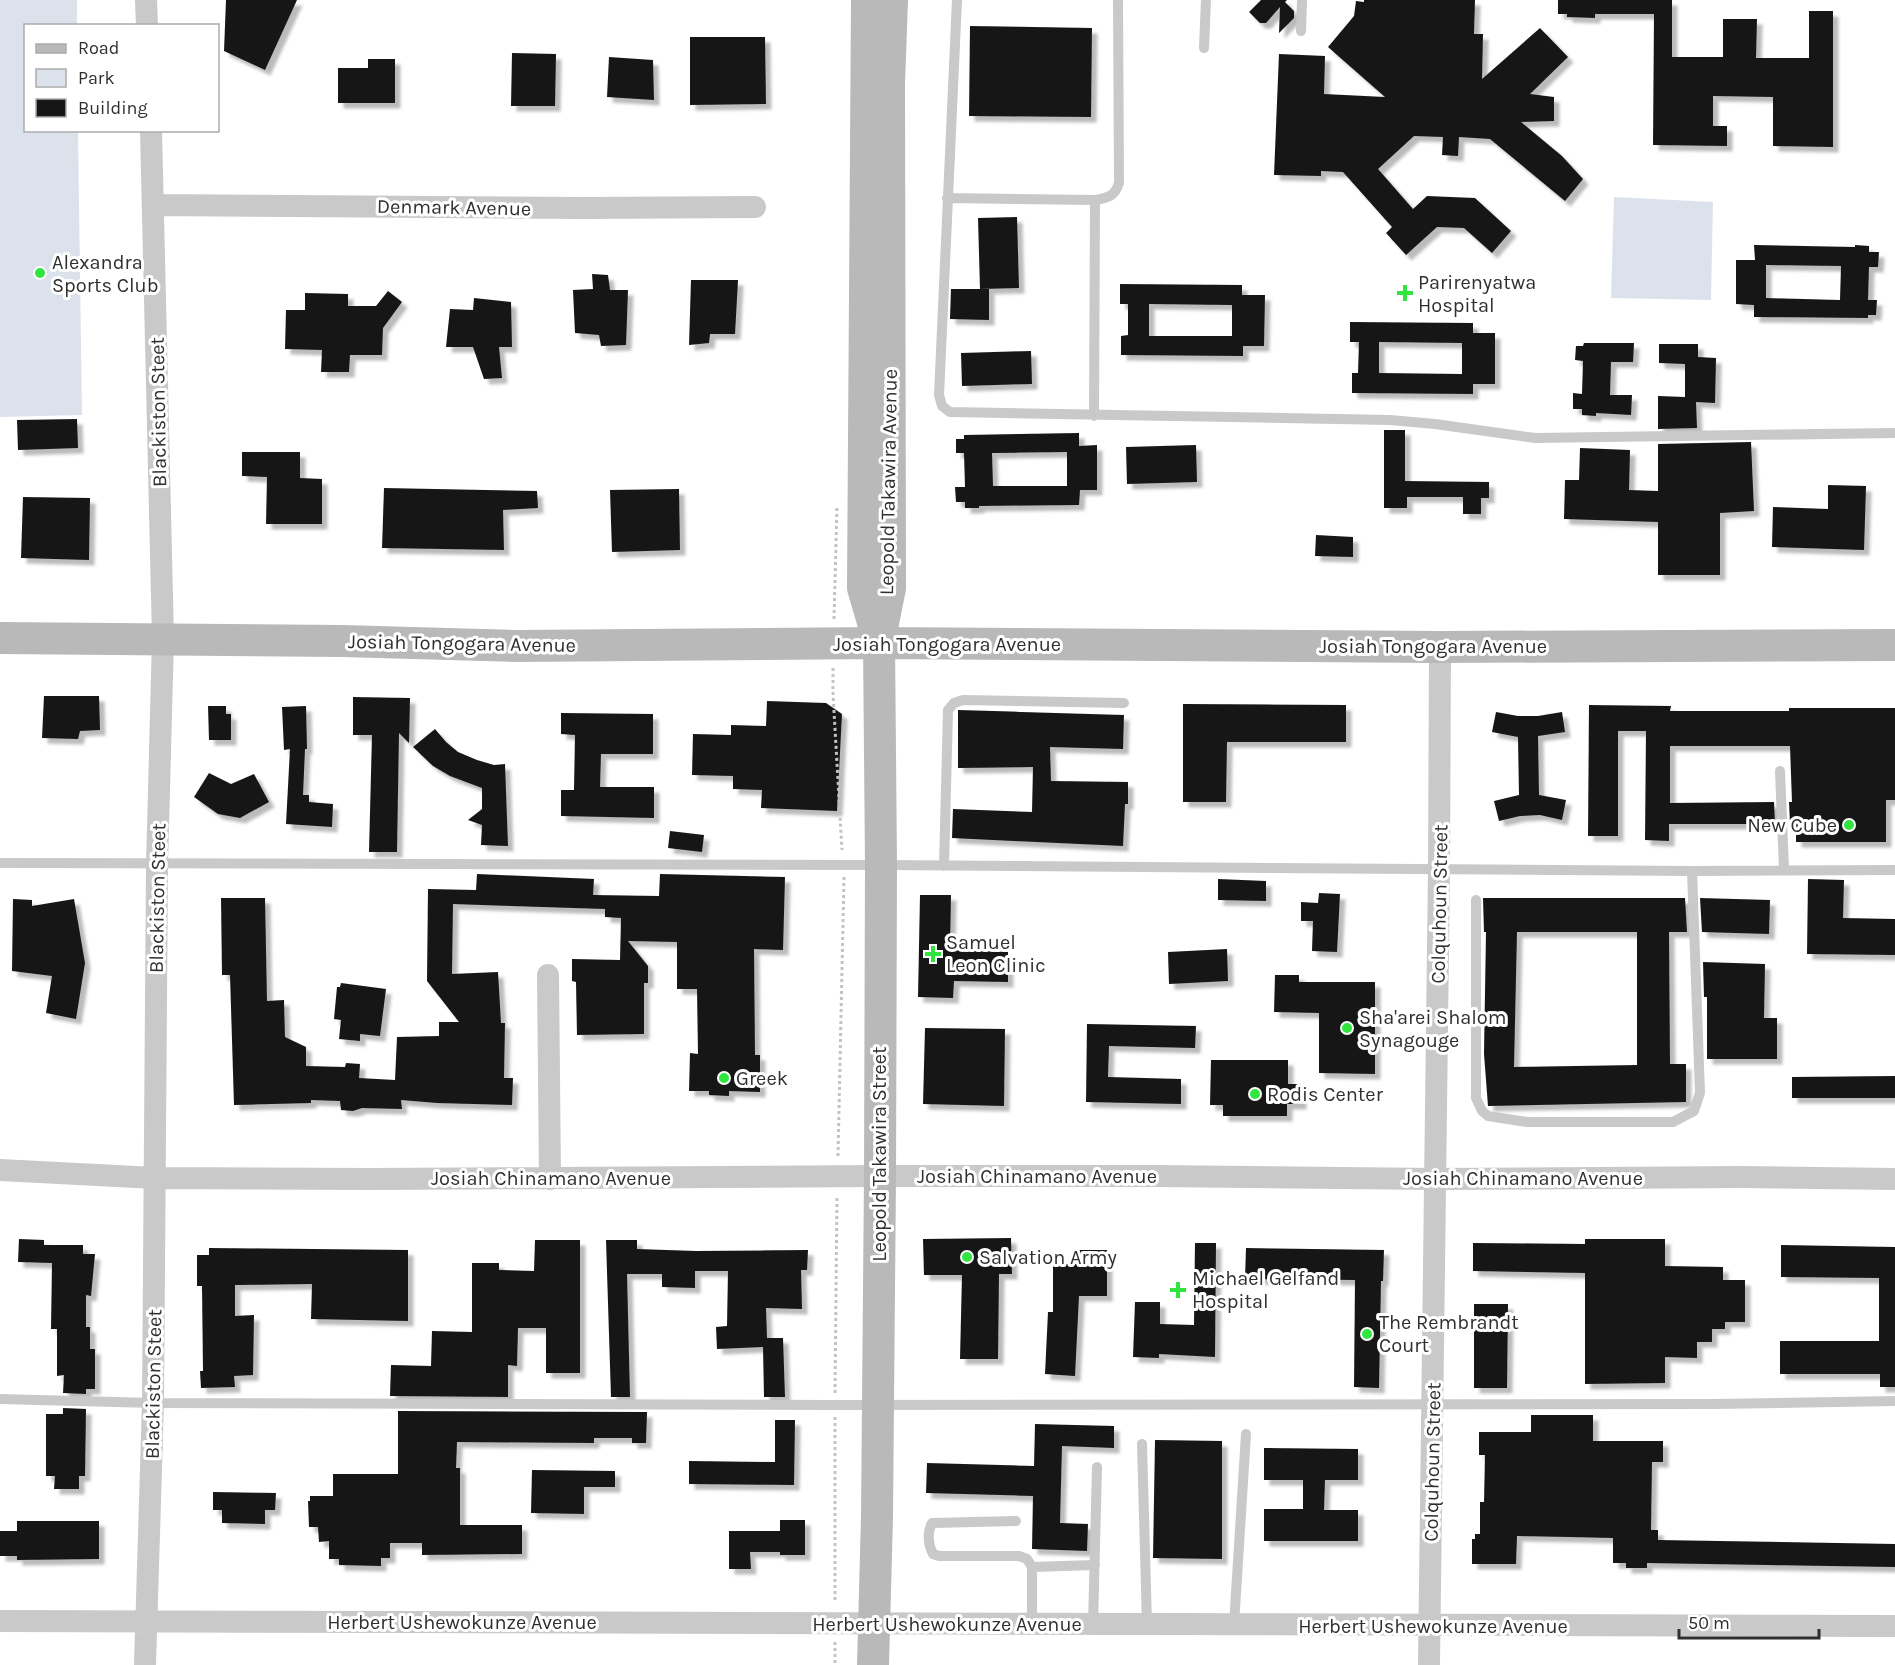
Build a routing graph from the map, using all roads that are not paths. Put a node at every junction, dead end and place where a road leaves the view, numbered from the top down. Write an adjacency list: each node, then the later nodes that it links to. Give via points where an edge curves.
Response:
1 (146, 0): 8 (street)
2 (867, 0): 20 (main road, Leopold Takawira Avenue, via 863,588)
3 (892, 0): 20 (main road, Leopold Takawira Avenue, via 890,588)
4 (957, 0): 12 (lane)
5 (1118, 0): 13 (lane, via 1119,183 1110,197)
6 (1206, 0): 10 (lane)
7 (1302, 0): 9 (lane)
8 (147, 24)
9 (1301, 31)
10 (1204, 48)
11 (151, 132): 14 (street, Blackiston Steet)
12 (947, 198): 13 (lane); 16 (lane, via 939,395 942,406 960,413)
13 (1095, 200): 16 (lane)
14 (154, 205): 15 (street, Denmark Avenue); 19 (street, Blackiston Steet)
15 (755, 207)
16 (1094, 416): 17 (lane, via 1390,420 1535,438)
17 (1895, 433)
18 (0, 638): 19 (main road, Josiah Tongogara Avenue)
19 (163, 639): 20 (main road, Josiah Tongogara Avenue, via 517,646); 26 (street, Blackiston Steet)
20 (879, 643): 22 (main road, Josiah Tongogara Avenue); 27 (main road, Leopold Takawira Street)
21 (1895, 645): 22 (main road, Josiah Tongogara Avenue)
22 (1440, 647): 29 (street, Colquhoun Street)
23 (1124, 703): 28 (lane, via 954,703 948,710)
24 (1780, 771): 30 (lane)
25 (0, 863): 26 (lane)
26 (157, 865): 27 (lane); 37 (street, Blackiston Steet)
27 (881, 865): 28 (lane); 36 (main road, Leopold Takawira Street)
28 (944, 866): 29 (lane)
29 (1439, 868): 32 (lane); 39 (street, Colquhoun Street)
30 (1784, 869): 31 (lane); 32 (lane)
31 (1895, 870)
32 (1692, 871): 33 (lane, via 1700,1093 1694,1111 1673,1122 1527,1122 1488,1116 1482,1111 1476,1098)
33 (1476, 900)
34 (548, 975): 38 (street)
35 (0, 1170): 37 (street, Josiah Chinamano Avenue)
36 (880, 1176): 38 (street, Josiah Chinamano Avenue); 39 (street, Josiah Chinamano Avenue); 45 (main road, Leopold Takawira Street)
37 (155, 1178): 38 (street, Josiah Chinamano Avenue); 43 (street, Blackiston Steet)
38 (550, 1179)
39 (1436, 1179): 40 (street, Josiah Chinamano Avenue); 44 (street, Colquhoun Street)
40 (1895, 1179)
41 (0, 1399): 43 (lane)
42 (1895, 1401): 44 (lane)
43 (153, 1403): 45 (lane); 53 (street, Blackiston Steet)
44 (1433, 1404): 45 (lane); 59 (street, Colquhoun Street)
45 (878, 1405): 54 (main road, Leopold Takawira Street)
46 (1246, 1434): 58 (lane)
47 (1142, 1444): 57 (lane)
48 (1097, 1467): 50 (lane)
49 (1016, 1521): 51 (lane, via 932,1523 929,1547 939,1556 1019,1556)
50 (1095, 1565): 51 (lane); 56 (lane)
51 (1032, 1567): 55 (lane)
52 (0, 1621): 53 (street, Herbert Ushewokunze Avenue)
53 (145, 1621): 54 (street, Herbert Ushewokunze Avenue); 61 (street, Blackiston Steet)
54 (873, 1624): 55 (street, Herbert Ushewokunze Avenue); 62 (main road, Leopold Takawira Street)
55 (1032, 1624): 56 (street, Herbert Ushewokunze Avenue)
56 (1094, 1624): 57 (street, Herbert Ushewokunze Avenue)
57 (1147, 1625): 58 (street, Herbert Ushewokunze Avenue)
58 (1234, 1625): 59 (street, Herbert Ushewokunze Avenue)
59 (1430, 1626): 60 (street, Herbert Ushewokunze Avenue); 63 (street, Colquhoun Street)
60 (1895, 1626)
61 (145, 1665)
62 (873, 1665)
63 (1429, 1665)

